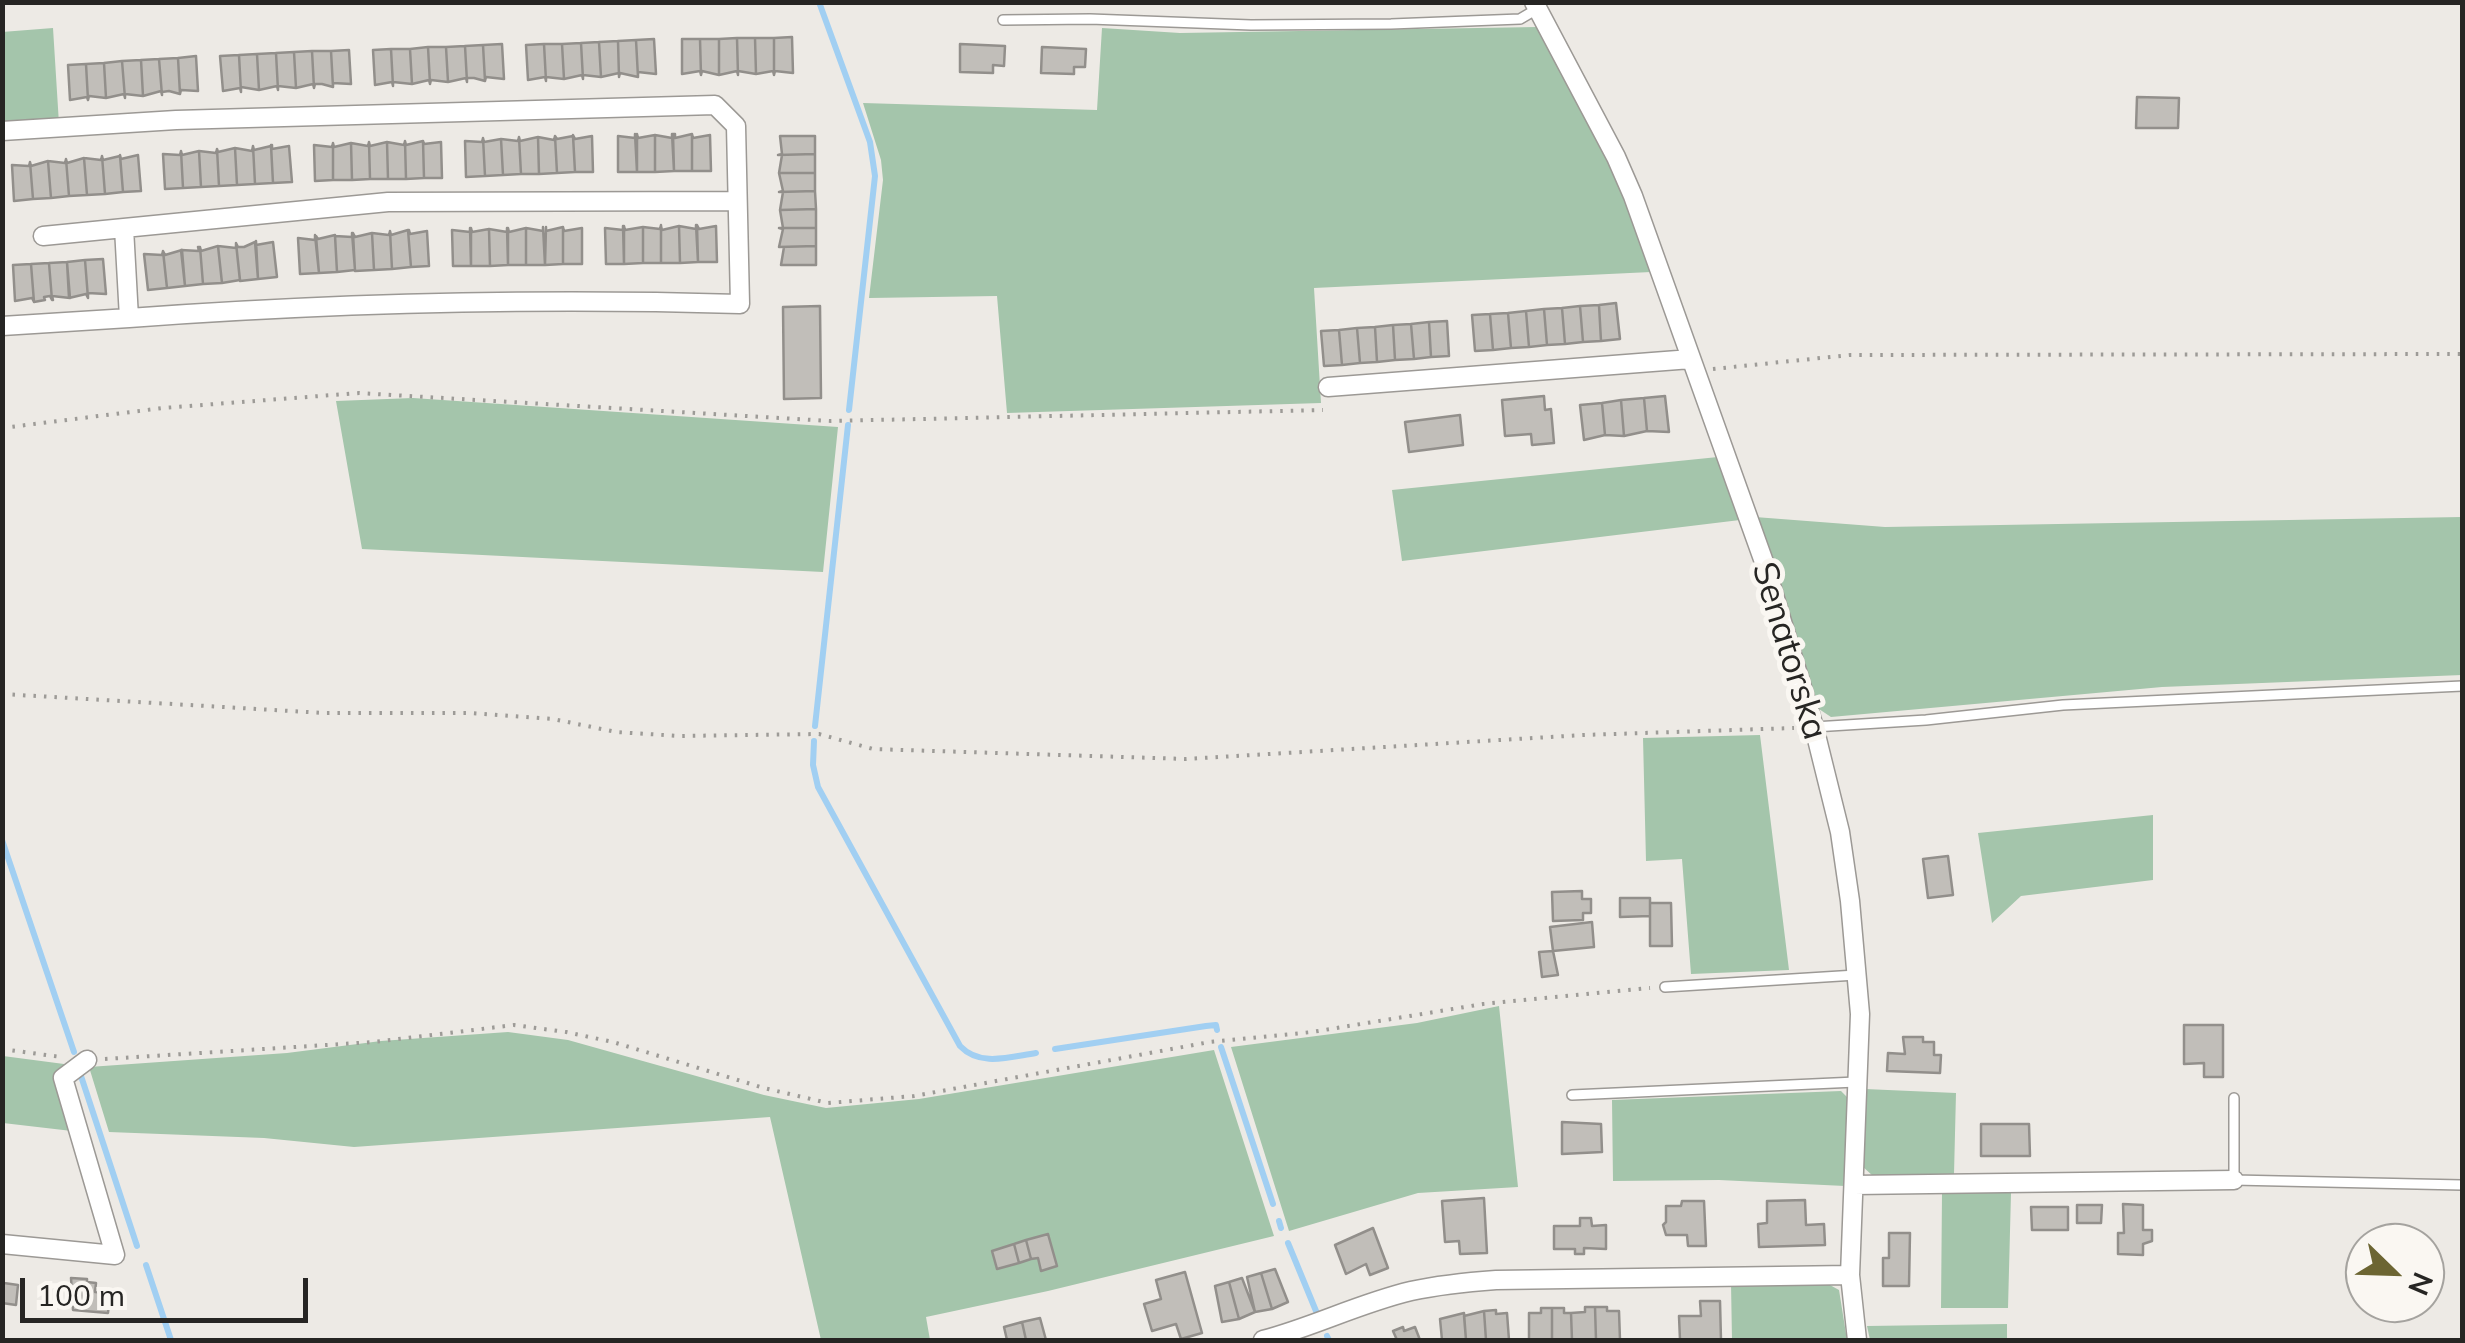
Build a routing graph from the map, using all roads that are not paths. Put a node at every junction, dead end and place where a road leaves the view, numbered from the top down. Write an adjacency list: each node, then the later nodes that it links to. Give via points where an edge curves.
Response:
1 (1535, 6): 2 (lane, via 1520,19 1390,24); 9 (street, Senatorska, via 1616,157)
2 (1003, 20)
3 (2, 131): 4 (street, via 715,105 736,126)
4 (737, 202): 5 (street, via 388,202); 7 (street, via 740,304 583,299 301,305)
5 (124, 228): 6 (street); 7 (street)
6 (44, 236)
7 (129, 318): 8 (street)
8 (2, 326)
9 (1693, 365): 10 (street); 12 (street, Senatorska)
10 (1328, 387)
11 (2462, 686): 12 (lane, via 2063,705)
12 (1814, 727): 13 (street, Senatorska, via 1840,832)
13 (1858, 975): 14 (lane); 16 (street, Senatorska)
14 (1665, 988)
15 (87, 1060): 22 (street, via 63,1078 115,1255)
16 (1858, 1082): 17 (lane); 20 (street, Senatorska)
17 (1572, 1095)
18 (2234, 1098): 19 (lane)
19 (2234, 1180): 20 (street); 21 (lane)
20 (1854, 1184): 23 (street, Senatorska)
21 (2462, 1186)
22 (2, 1244)
23 (1850, 1274): 24 (street, via 1445,1285); 25 (street, Senatorska)
24 (1262, 1340)
25 (1857, 1340)

